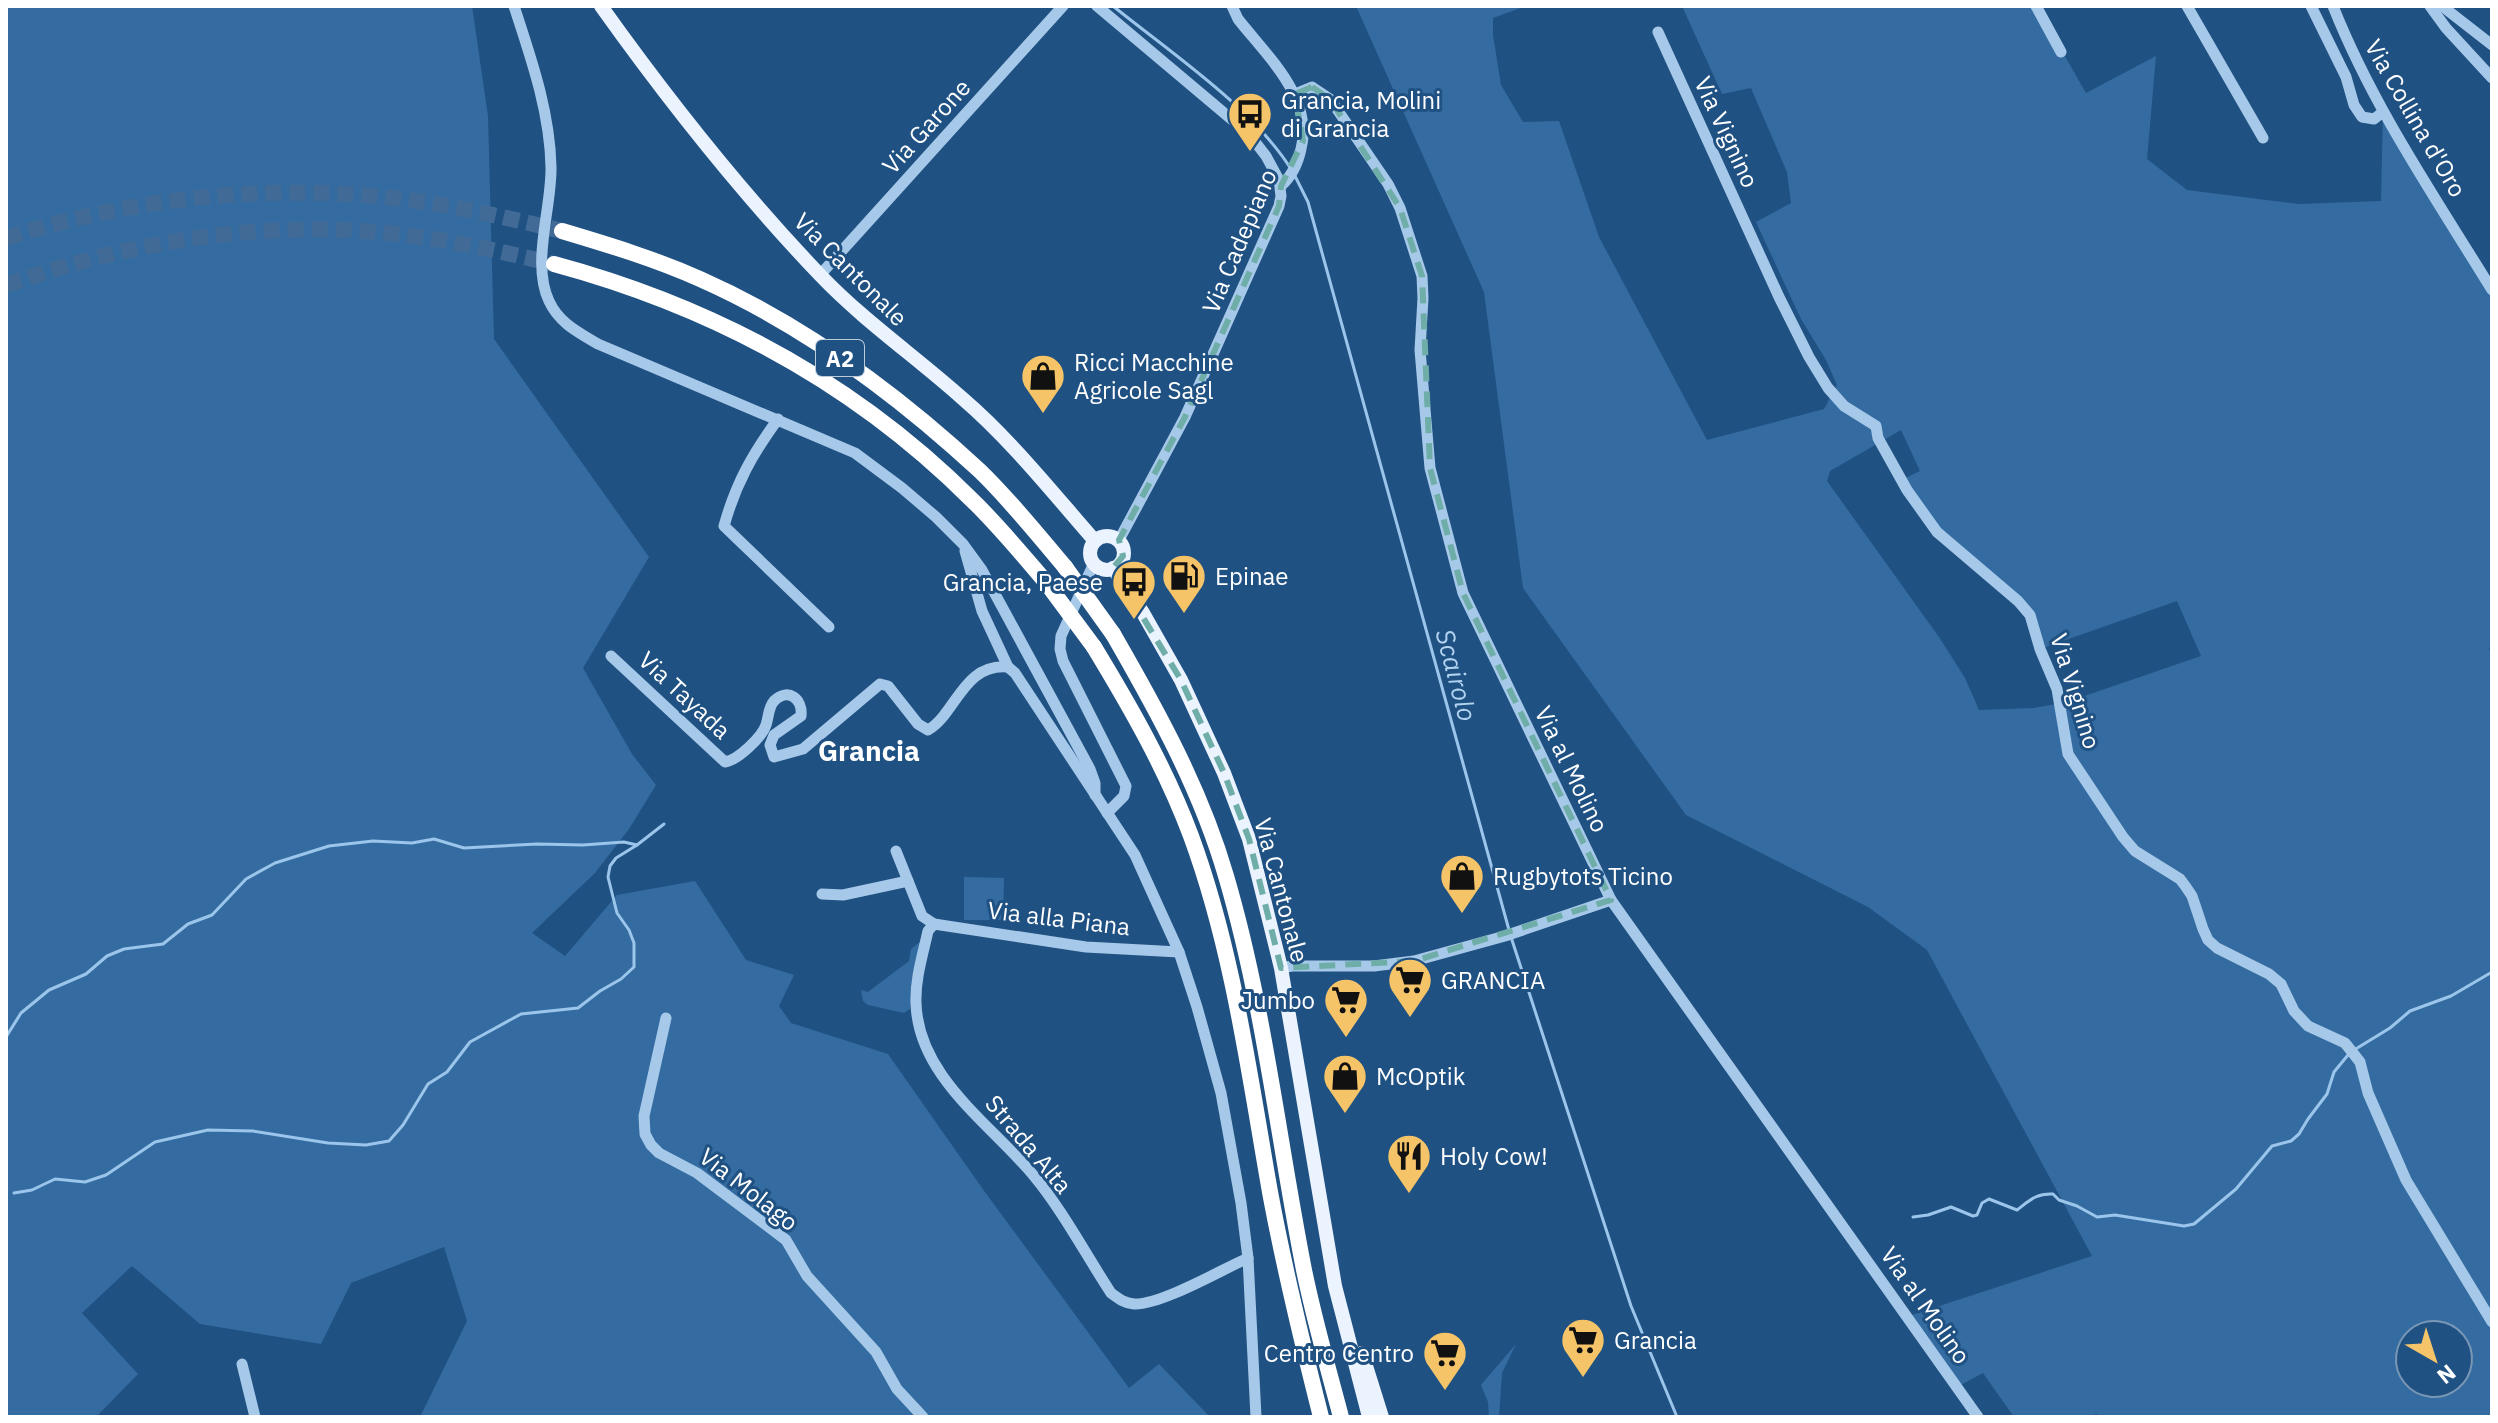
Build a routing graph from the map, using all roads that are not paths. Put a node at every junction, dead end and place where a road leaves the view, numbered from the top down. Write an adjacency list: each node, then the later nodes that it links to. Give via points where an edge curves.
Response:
1 (514, 6): 24 (street, via 549,133 551,190 542,276 548,300 565,325 598,344)
2 (601, 6): 22 (main road, Via Cantonale, via 686,120)
3 (1063, 6): 22 (street, Via Garone)
4 (1097, 6): 19 (street, via 1249,134)
5 (1232, 6): 16 (street, Via Cadepiano)
6 (2036, 6): 14 (street)
7 (2187, 6): 18 (street)
8 (2311, 6): 17 (street, via 2362,117 2374,119)
9 (2333, 6): 17 (street, Via Collina d'Oro)
10 (2430, 6): 15 (street)
11 (2442, 6): 13 (street)
12 (1658, 32): 45 (street, Via Vignino, via 1779,297 1828,388 1844,406 1876,426 1893,466 1937,532 2030,615 2057,689 2068,754 2123,837 2142,857 2180,879 2208,940 2269,974 2308,1026 2345,1043 2360,1062 2406,1180)
13 (2492, 45)
14 (2061, 52)
15 (2492, 78)
16 (1295, 94): 19 (street, Via Cadepiano, via 1304,124 1299,158); 38 (street, Via al Molino, via 1312,87 1330,99 1400,208 1422,276 1420,350 1430,468 1460,581)
17 (2383, 112): 23 (street, Via Collina d'Oro)
18 (2263, 138)
19 (1281, 186): 25 (street, Via Cadepiano, via 1279,206 1191,404)
20 (562, 231): 51 (highway, A2, bridge, via 644,256 742,299 868,377 981,472 1065,567 1113,634 1188,772 1226,875 1256,1000 1305,1272)
21 (554, 264): 50 (highway, A2, bridge, via 614,280 715,320 831,386 934,464 1002,530 1094,647 1169,783 1203,871 1241,1023 1286,1275)
22 (820, 275): 26 (main road, Via Cantonale, via 860,315 964,399)
23 (2492, 290)
24 (778, 419): 27 (street, via 855,453); 30 (street, via 734,491 724,526)
25 (1119, 540): 26 (main road, via 1109,536); 29 (main road, via 1123,556)
26 (1095, 541): 28 (main road, via 1090,549)
27 (963, 544): 32 (street, via 982,611); 33 (street, via 1090,769)
28 (1094, 563): 29 (main road); 34 (street, via 1060,649 1126,786 1124,796)
29 (1113, 568): 41 (main road, Via Cantonale, via 1181,680 1224,773 1249,839)
30 (829, 627)
31 (611, 656): 32 (street, Via Tayada, via 725,762 738,758 762,732 773,703 785,695 798,699 802,711 774,735 774,757 803,749 880,684 888,686 918,724 931,729 965,686 992,668)
32 (1008, 667): 33 (street)
33 (1095, 795): 34 (street)
34 (1107, 813): 40 (street, via 1135,855)
35 (896, 851): 36 (street)
36 (908, 881): 37 (street, via 843,895); 39 (street, via 922,916)
37 (822, 894)
38 (1611, 900): 41 (street, via 1414,961); 54 (street, Via al Molino)
39 (934, 924): 40 (street, Via alla Piana, via 1086,947); 44 (street, Strada Alta, via 916,988 917,1019 929,1054 950,1086 1035,1177 1111,1293 1122,1302 1154,1302)
40 (1179, 952): 44 (street, via 1218,1080)
41 (1281, 968): 43 (main road, Via Cantonale)
42 (666, 1018): 48 (street, Via Molago, via 644,1116 651,1145 786,1240 807,1276 876,1352 897,1389)
43 (1330, 1250): 52 (main road, Via Cantonale); 53 (main road, Via Cantonale)
44 (1248, 1258): 49 (street)
45 (2492, 1322)
46 (242, 1364): 47 (street)
47 (255, 1417)
48 (923, 1417)
49 (1256, 1417)
50 (1321, 1417)
51 (1341, 1417)
52 (1369, 1417)
53 (1382, 1417)
54 (1978, 1417)

